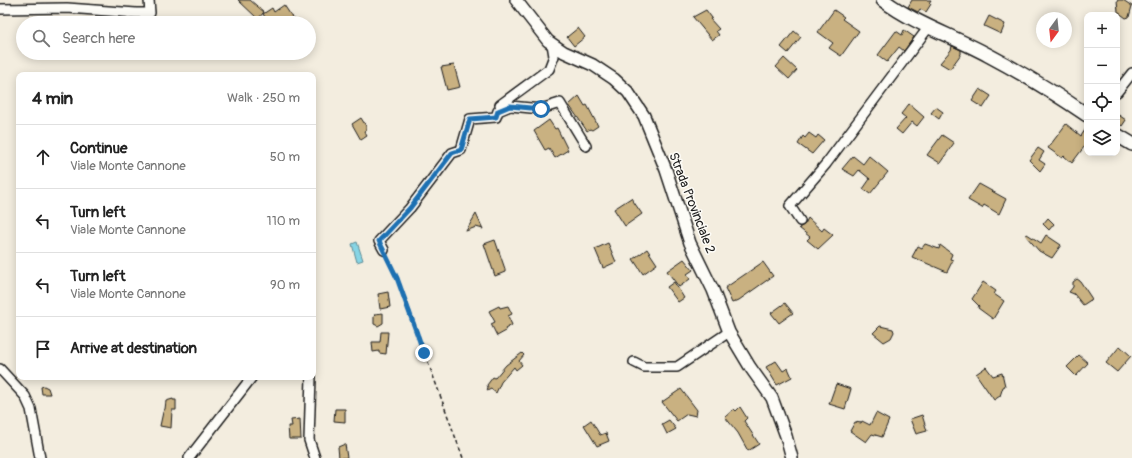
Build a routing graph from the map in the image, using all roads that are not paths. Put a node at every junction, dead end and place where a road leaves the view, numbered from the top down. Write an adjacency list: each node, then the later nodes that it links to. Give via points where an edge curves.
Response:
1 (149, 0): 4 (street, via 150,13 136,14 67,8)
2 (516, 0): 6 (street, Strada Provinciale 2, via 537,30)
3 (890, 2): 5 (main road)
4 (0, 9)
5 (928, 28): 10 (main road, via 987,54); 14 (street, via 826,164 790,206)
6 (552, 44): 9 (street, via 554,56 549,69 500,105); 16 (street, Strada Provinciale 2, via 614,79 628,92 644,116 666,170 690,243)
7 (1132, 73): 8 (street)
8 (1120, 88)
9 (510, 106): 13 (street, via 541,109 560,103); 15 (street, via 498,111 496,117 470,119 461,150 452,153 410,208 379,241)
10 (1084, 113)
11 (1120, 137): 12 (main road)
12 (1132, 144)
13 (586, 146)
14 (800, 221)
15 (384, 250)
16 (729, 332): 17 (street, via 677,367 644,367); 24 (street, Strada Provinciale 2, via 772,398)
17 (634, 362)
18 (0, 370): 21 (street, via 25,396 31,410)
19 (250, 380): 22 (street)
20 (311, 380): 23 (street, via 309,440)
21 (40, 458)
22 (189, 458)
23 (315, 458)
24 (792, 458)

